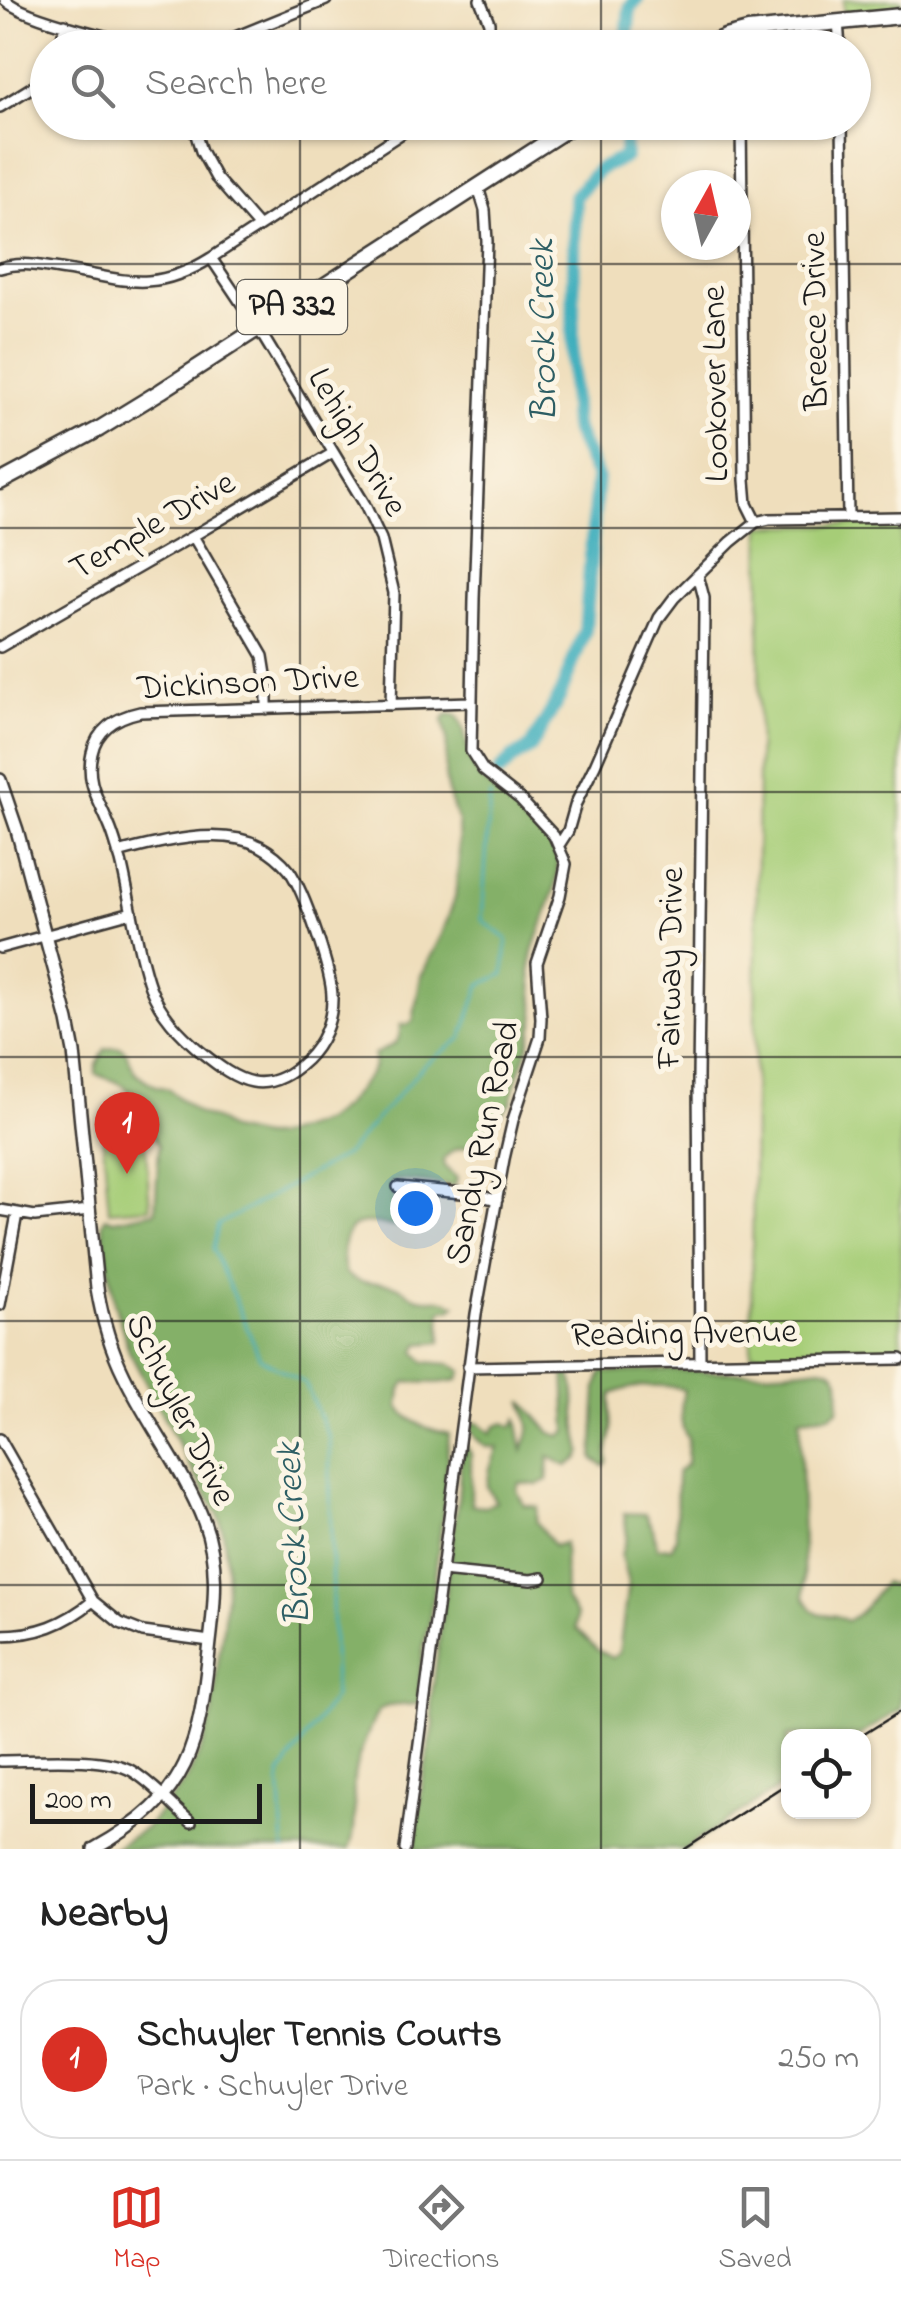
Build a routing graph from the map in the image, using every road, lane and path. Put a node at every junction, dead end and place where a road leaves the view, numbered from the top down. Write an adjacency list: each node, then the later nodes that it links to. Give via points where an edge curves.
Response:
1 (5, 0): 6 (street, via 24,13)
2 (326, 0): 10 (street)
3 (480, 0): 11 (street)
4 (901, 16): 5 (main road)
5 (838, 21): 7 (main road); 13 (street)
6 (65, 24): 8 (street); 9 (street)
7 (762, 29): 12 (main road)
8 (64, 30)
9 (86, 30)
10 (252, 30)
11 (489, 30)
12 (757, 30)
13 (839, 30)
14 (30, 89): 15 (street)
15 (0, 108)
16 (198, 140): 22 (street, via 216,178)
17 (390, 140): 22 (street)
18 (550, 140): 21 (main road, PA 332)
19 (741, 140): 30 (street, Lookover Lane, via 744,480)
20 (842, 140): 29 (street, Breece Drive)
21 (478, 187): 25 (main road, PA 332); 34 (street, via 486,241)
22 (258, 226): 23 (street)
23 (211, 258): 24 (street, via 165,280 132,282 27,263); 25 (street, Lehigh Drive)
24 (0, 268)
25 (258, 328): 26 (street, Lehigh Drive); 27 (main road, PA 332)
26 (333, 453): 31 (street, Temple Drive); 35 (street, Lehigh Drive, via 374,522 390,569)
27 (0, 482)
28 (901, 517): 29 (street)
29 (848, 518): 30 (street)
30 (756, 522): 32 (street)
31 (194, 536): 33 (street, Temple Drive); 36 (street, via 263,656)
32 (698, 575): 38 (street, via 660,618); 50 (street, Fairway Drive, via 704,616)
33 (0, 647)
34 (471, 702): 35 (street, Dickinson Drive); 38 (street, via 476,762)
35 (391, 705): 36 (street, Dickinson Drive)
36 (267, 709): 39 (street, Dickinson Drive, via 140,712 103,730 93,748 90,782)
37 (0, 780): 41 (street, Schuyler Drive)
38 (559, 845): 44 (street, Sandy Run Road, via 563,883 538,962 540,1038 513,1120)
39 (118, 853): 40 (street, Dickinson Drive); 40 (street, Dickinson Drive, via 174,839 228,838 280,860 301,894 332,984 330,1015 315,1050 267,1083 242,1081 223,1070 182,1036 158,1003)
40 (132, 912): 41 (street)
41 (46, 936): 42 (street); 46 (street, Schuyler Drive, via 74,1052)
42 (0, 948)
43 (398, 1187): 44 (street)
44 (497, 1200): 51 (street, Sandy Run Road)
45 (0, 1210): 47 (street)
46 (90, 1210): 47 (street); 57 (street, Schuyler Drive, via 97,1288 112,1349 208,1534 216,1582)
47 (16, 1214): 48 (street)
48 (0, 1305)
49 (901, 1359): 50 (street, Reading Avenue)
50 (700, 1364): 51 (street, Reading Avenue)
51 (468, 1367): 53 (street, Sandy Run Road)
52 (0, 1439): 55 (street)
53 (442, 1571): 54 (street); 62 (street, Sandy Run Road)
54 (542, 1578)
55 (94, 1600): 56 (street, via 55,1626); 57 (street, via 143,1632)
56 (0, 1635)
57 (210, 1641): 59 (street, Schuyler Drive, via 199,1728)
58 (0, 1761): 59 (street, via 115,1764)
59 (163, 1797): 60 (street); 61 (street, Schuyler Drive, via 132,1827)
60 (191, 1822)
61 (94, 1849)
62 (406, 1849)

